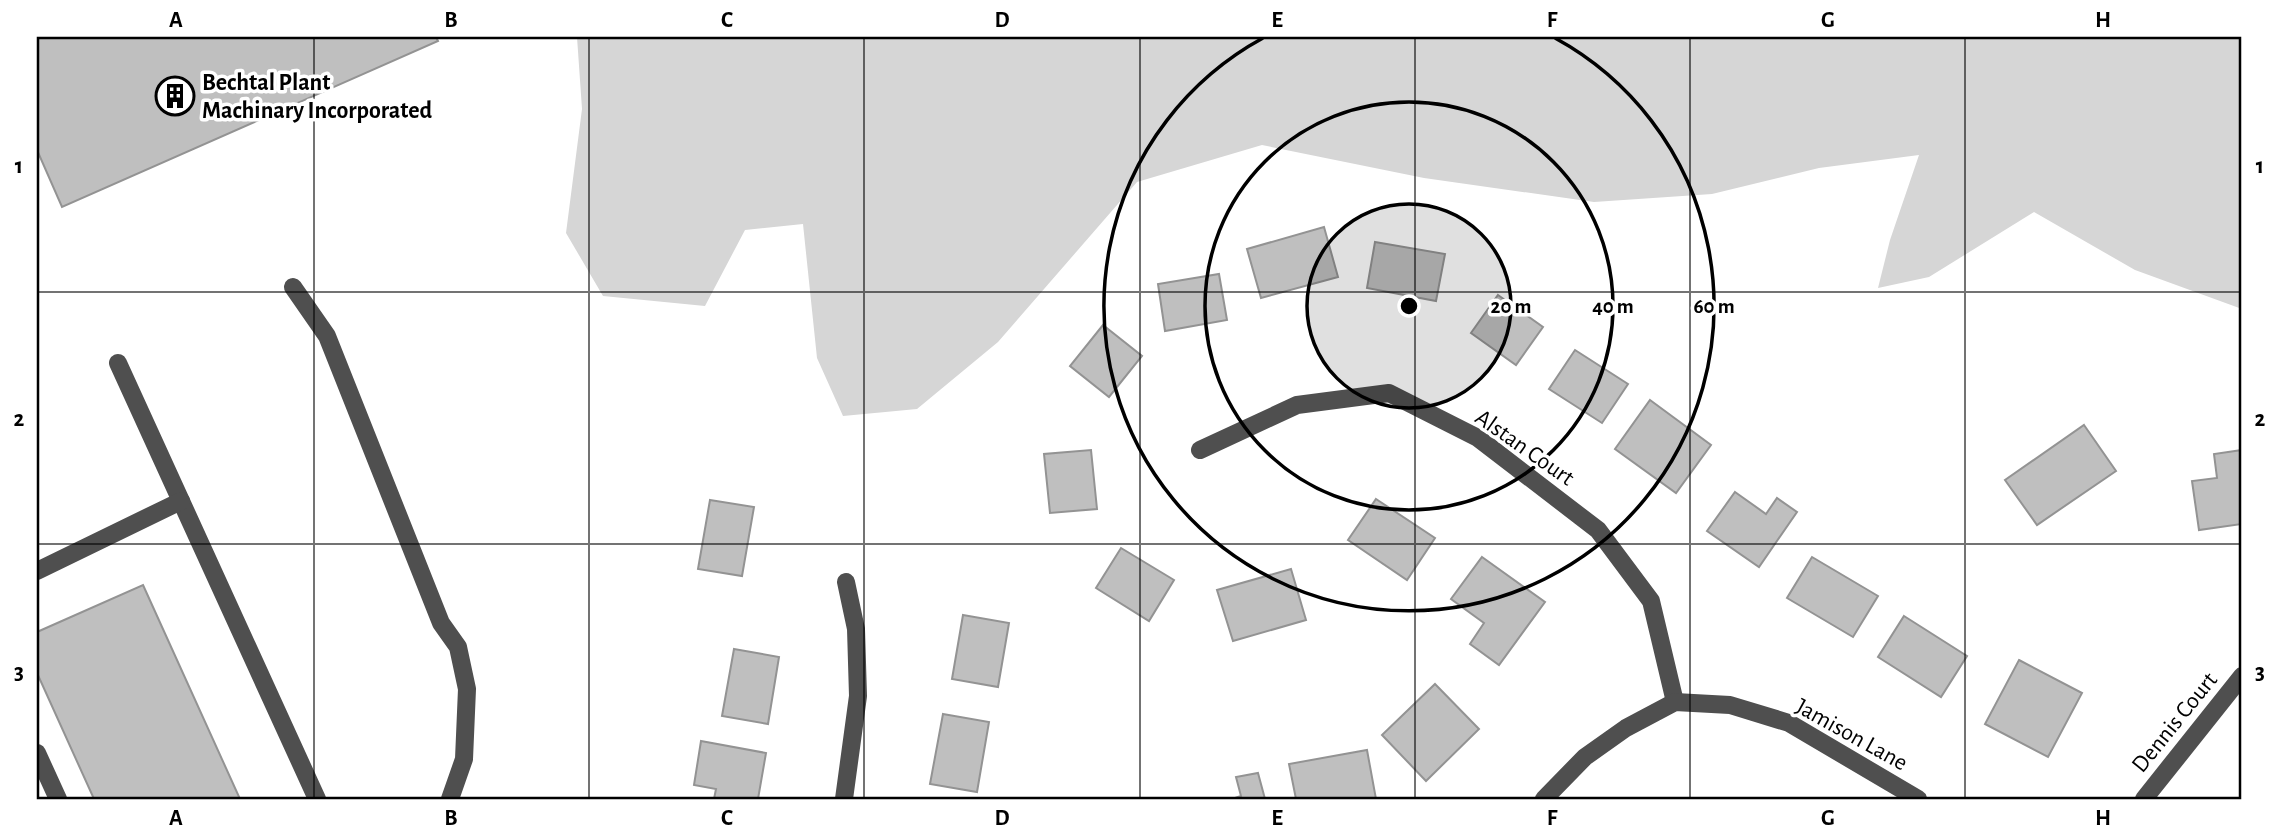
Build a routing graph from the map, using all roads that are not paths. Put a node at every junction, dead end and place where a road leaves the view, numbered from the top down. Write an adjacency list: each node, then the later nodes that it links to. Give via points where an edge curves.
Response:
1 (292, 286): 12 (street, via 327,336 441,623 458,647 467,689 464,759)
2 (118, 363): 4 (street)
3 (1200, 450): 8 (street, Alstan Court, via 1297,405 1389,393 1478,438 1598,530 1651,601)
4 (181, 501): 5 (street); 11 (street)
5 (37, 571)
6 (846, 582): 13 (street, via 856,629 858,696)
7 (2242, 676): 16 (street, Dennis Court)
8 (1675, 702): 14 (street, via 1585,757); 15 (street, Jamison Lane, via 1730,705 1789,723)
9 (37, 753): 10 (street)
10 (58, 799)
11 (317, 799)
12 (450, 799)
13 (844, 799)
14 (1544, 799)
15 (1918, 799)
16 (2144, 799)

